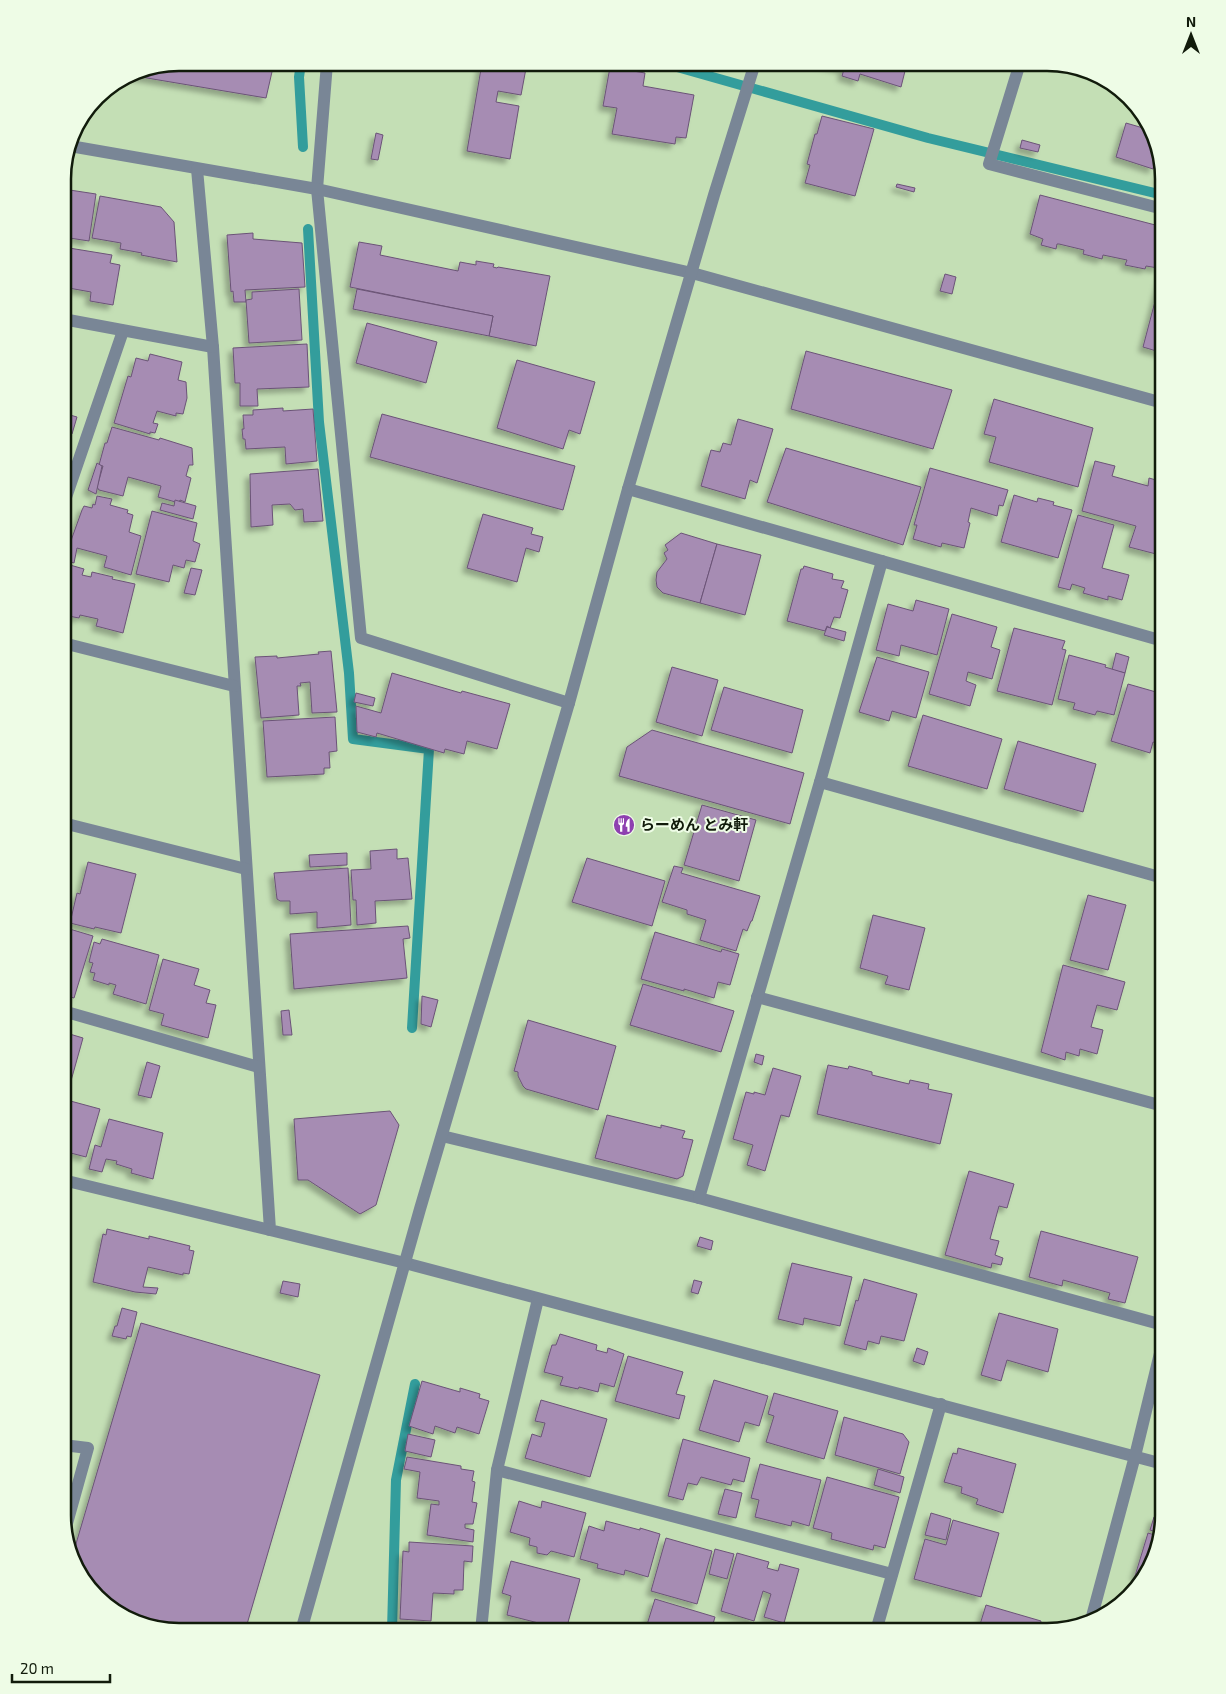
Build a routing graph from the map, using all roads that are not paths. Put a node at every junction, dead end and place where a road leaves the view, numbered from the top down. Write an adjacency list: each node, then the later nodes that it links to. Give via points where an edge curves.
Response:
1 (326, 71): 6 (street)
2 (752, 71): 8 (street)
3 (1018, 71): 7 (street, via 989,164)
4 (76, 147): 5 (street)
5 (197, 168): 6 (street); 11 (street)
6 (317, 189): 8 (street); 19 (street, via 361,638)
7 (1155, 207)
8 (692, 273): 12 (street); 14 (street)
9 (71, 321): 10 (street)
10 (123, 331): 11 (street); 13 (street)
11 (213, 347): 18 (street)
12 (1155, 401)
13 (71, 483)
14 (628, 489): 15 (street); 19 (street)
15 (882, 561): 16 (street); 20 (street)
16 (1155, 638)
17 (71, 645): 18 (street)
18 (234, 686): 22 (street)
19 (569, 703): 28 (street)
20 (820, 782): 23 (street); 24 (street)
21 (71, 825): 22 (street)
22 (246, 870): 26 (street)
23 (1155, 875)
24 (758, 997): 27 (street); 30 (street)
25 (71, 1013): 26 (street)
26 (259, 1067): 31 (street)
27 (1155, 1104)
28 (442, 1136): 30 (street); 32 (street)
29 (71, 1182): 31 (street)
30 (699, 1198): 34 (street)
31 (270, 1230): 32 (street)
32 (405, 1263): 33 (street); 44 (street)
33 (538, 1299): 36 (street); 40 (street)
34 (1155, 1323)
35 (1155, 1377): 38 (street)
36 (941, 1404): 38 (street); 42 (street)
37 (71, 1446): 41 (street, via 88,1448)
38 (1135, 1456): 39 (street); 43 (street)
39 (1155, 1462)
40 (497, 1470): 42 (street); 45 (street)
41 (71, 1509)
42 (892, 1574): 46 (street)
43 (1093, 1612)
44 (303, 1623)
45 (482, 1623)
46 (878, 1623)

